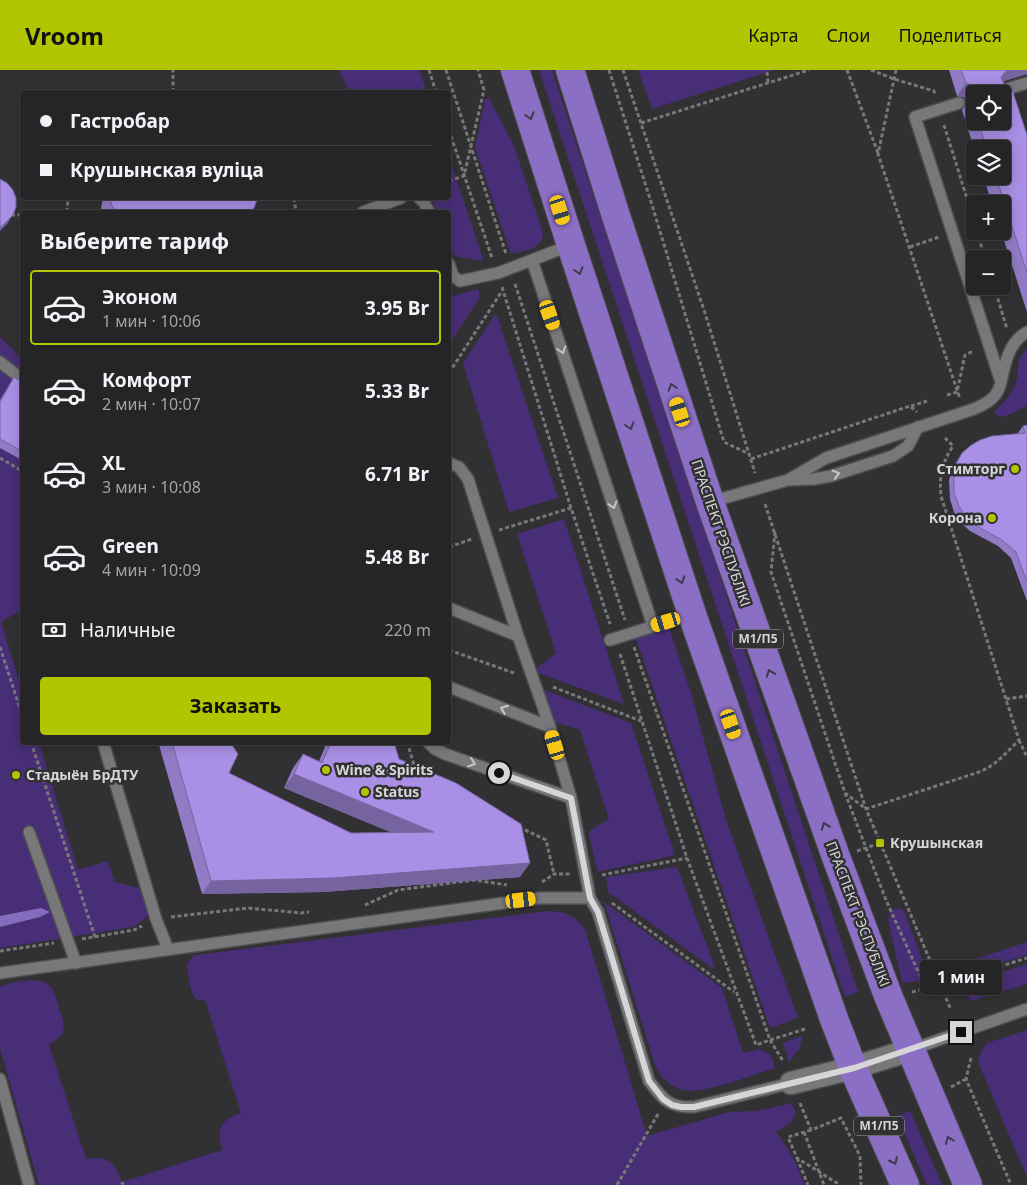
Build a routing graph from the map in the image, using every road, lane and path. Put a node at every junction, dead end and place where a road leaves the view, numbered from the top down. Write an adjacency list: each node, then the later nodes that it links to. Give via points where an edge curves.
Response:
1 (173, 70): 18 (path)
2 (429, 70): 19 (path)
3 (446, 70): 24 (path)
4 (478, 70): 24 (path, via 484,90)
5 (515, 70): 33 (highway, М1/П5, one-way to 33)
6 (570, 70): 60 (highway, ПРАСПЕКТ РЭСПУБЛІКІ / М1/П5, one-way to 6)
7 (609, 70): 51 (path, via 724,442)
8 (623, 70): 22 (path)
9 (809, 70): 15 (path)
10 (848, 70): 25 (path)
11 (871, 70): 14 (path)
12 (896, 70): 14 (path)
13 (767, 71): 15 (path)
14 (894, 79): 21 (path, via 934,92); 25 (path)
15 (768, 83): 22 (path)
16 (1027, 83): 17 (lane)
17 (1011, 88)
18 (173, 90)
19 (435, 90)
20 (959, 103): 21 (lane)
21 (940, 109): 28 (path); 43 (lane, via 915,117)
22 (641, 123): 51 (path)
23 (451, 136): 26 (path)
24 (471, 148): 26 (path); 35 (path)
25 (878, 154): 44 (path)
26 (464, 176): 27 (path); 37 (path)
27 (451, 180)
28 (966, 195)
29 (396, 200): 30 (lane)
30 (370, 210)
31 (9, 215): 32 (path)
32 (20, 215)
33 (571, 245): 34 (lane); 67 (highway, М1/П5, one-way to 67)
34 (532, 260): 35 (lane); 68 (lane, one-way to 68)
35 (510, 268): 37 (lane); 69 (path)
36 (451, 269): 37 (lane, via 460,281)
37 (498, 273): 38 (path)
38 (503, 290): 41 (path); 62 (path)
39 (1027, 332): 43 (lane, via 1010,351)
40 (0, 362): 42 (lane)
41 (451, 370)
42 (20, 377)
43 (1001, 382): 48 (lane, via 992,400)
44 (957, 392): 45 (path); 48 (path)
45 (947, 395)
46 (927, 401): 47 (path)
47 (910, 406): 49 (path); 53 (path)
48 (964, 412): 49 (lane)
49 (919, 422): 59 (lane, via 826,458); 59 (lane, one-way to 49, via 831,476 893,456 908,446)
50 (943, 436): 56 (path, via 953,446)
51 (749, 454): 53 (path)
52 (0, 458): 55 (path)
53 (751, 459): 57 (path)
54 (451, 464): 64 (lane, via 459,467 468,479)
55 (20, 471)
56 (941, 472): 58 (path); 75 (path, via 941,496)
57 (756, 474)
58 (951, 474)
59 (788, 480): 60 (lane)
60 (710, 502): 116 (highway, ПРАСПЕКТ РЭСПУБЛІКІ / М1/П5, one-way to 60, via 836,857)
61 (765, 504): 63 (path)
62 (571, 508): 64 (path); 71 (path)
63 (775, 532): 85 (path, via 771,572); 87 (path)
64 (486, 534): 65 (path); 70 (lane)
65 (451, 545)
66 (451, 609): 70 (lane)
67 (692, 614): 68 (lane); 119 (highway, М1/П5)
68 (653, 626): 69 (lane)
69 (629, 634): 71 (lane); 115 (path)
70 (518, 636): 77 (lane)
71 (612, 639): 90 (path)
72 (0, 647): 76 (path)
73 (451, 689): 77 (lane, one-way to 73)
74 (1027, 696): 75 (path)
75 (1006, 699): 78 (path)
76 (20, 709)
77 (550, 727): 86 (lane)
78 (1019, 740): 83 (path); 87 (path, via 1000,760 984,770)
79 (32, 745): 101 (path)
80 (104, 745): 100 (lane)
81 (408, 745): 84 (path)
82 (432, 745): 86 (lane, one-way to 86, via 445,754)
83 (1027, 757)
84 (416, 773)
85 (845, 793): 87 (path); 109 (path, via 886,900)
86 (571, 798): 92 (lane)
87 (866, 809): 108 (path)
88 (512, 824): 91 (path, via 546,840)
89 (29, 832): 102 (lane)
90 (687, 858): 93 (path, via 600,875); 110 (path)
91 (554, 874): 92 (path); 95 (path)
92 (586, 874): 96 (lane)
93 (602, 883)
94 (510, 885): 98 (path, via 474,880 398,890)
95 (537, 885)
96 (590, 898): 103 (lane, via 540,898); 124 (lane, via 598,912 649,1081)
97 (607, 900): 110 (path)
98 (362, 906)
99 (318, 911): 100 (path, via 301,913 248,908)
100 (156, 919): 101 (path, via 134,930); 103 (lane)
101 (95, 937): 102 (path)
102 (68, 941): 104 (path); 106 (lane)
103 (168, 949): 106 (lane)
104 (0, 951)
105 (1027, 958): 108 (path)
106 (76, 963): 107 (lane)
107 (0, 973)
108 (940, 985): 109 (path); 113 (path)
109 (926, 988): 111 (path)
110 (735, 992): 115 (path, via 756,1045)
111 (909, 992)
112 (1027, 1009): 116 (lane)
113 (952, 1010)
114 (805, 1029): 115 (path)
115 (770, 1040): 118 (path)
116 (910, 1050): 119 (street); 136 (highway, ПРАСПЕКТ РЭСПУБЛІКІ / М1/П5, one-way to 116)
117 (971, 1058): 121 (path)
118 (783, 1061)
119 (854, 1068): 123 (street); 135 (highway, М1/П5, one-way to 135)
120 (0, 1079): 129 (lane)
121 (966, 1079): 122 (path); 137 (path)
122 (949, 1088)
123 (794, 1091): 124 (lane, via 694,1107 672,1105); 125 (path)
124 (666, 1100): 130 (path)
125 (811, 1130): 126 (path); 134 (path, via 841,1118 860,1156)
126 (804, 1132): 127 (path, via 788,1137); 128 (path)
127 (797, 1158): 128 (path); 131 (path)
128 (818, 1171): 132 (path); 133 (path)
129 (29, 1185)
130 (617, 1185)
131 (808, 1185)
132 (824, 1185)
133 (840, 1185)
134 (861, 1185)
135 (905, 1185)
136 (968, 1185)
137 (1012, 1185)

